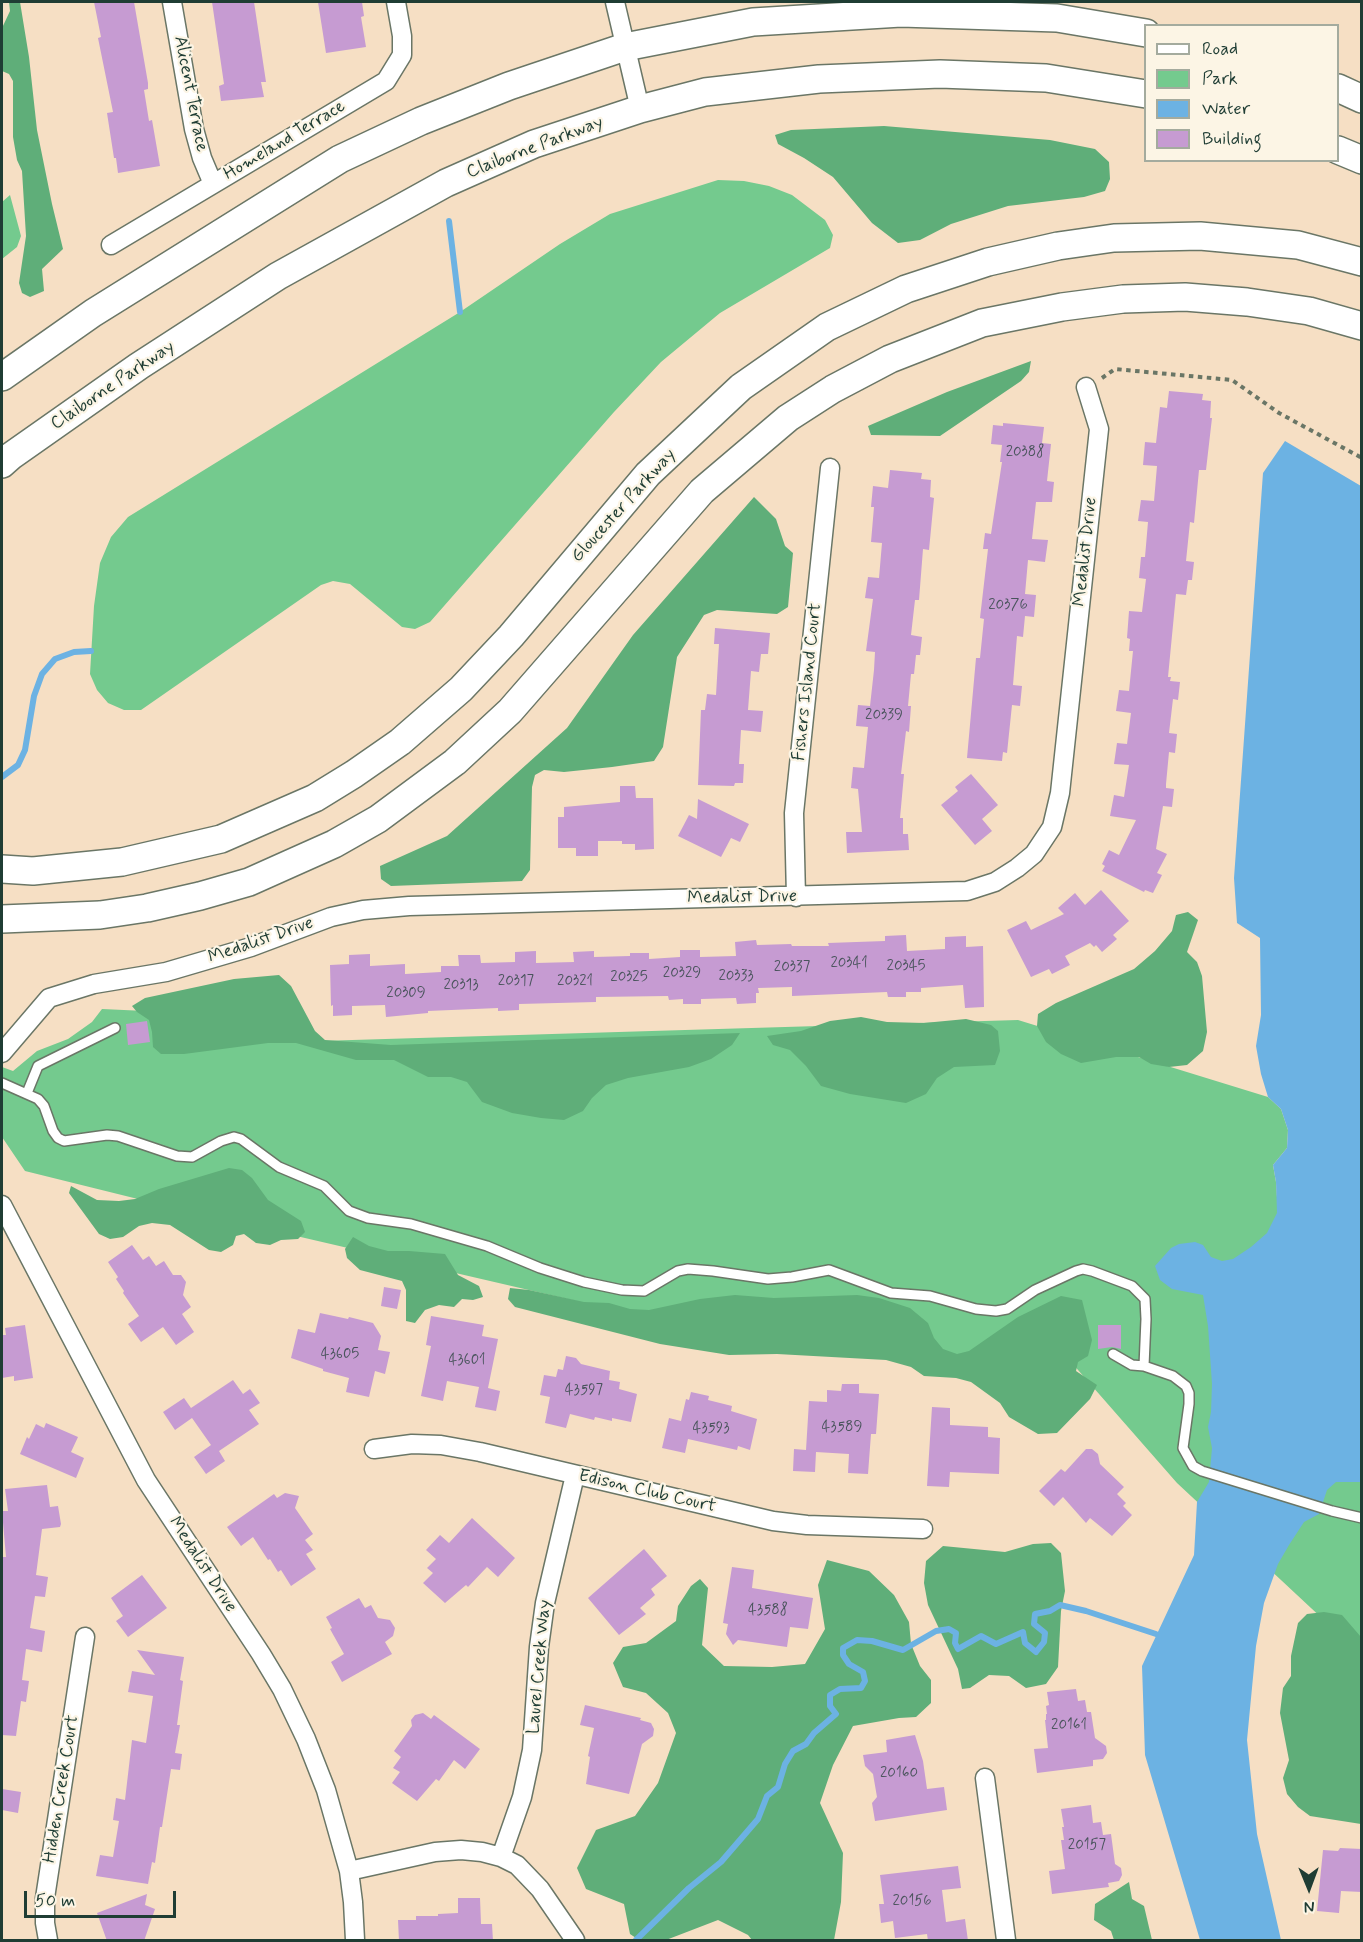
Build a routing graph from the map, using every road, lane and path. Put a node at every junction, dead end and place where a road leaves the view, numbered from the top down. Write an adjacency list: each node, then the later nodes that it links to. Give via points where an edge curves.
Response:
1 (172, 2): 12 (street, Alicent Terrace, via 194,129)
2 (396, 2): 12 (street, Homeland Terrace, via 402,55 386,81)
3 (615, 2): 5 (street)
4 (1144, 33): 5 (main road, via 1058,18 901,13 753,22)
5 (625, 47): 9 (street); 16 (main road, via 509,86 340,159 93,313)
6 (1339, 88): 8 (main road)
7 (1144, 94): 9 (main road, Claiborne Parkway, via 1046,78 940,74 819,79 716,91)
8 (1362, 99)
9 (640, 109): 19 (main road, Claiborne Parkway, via 534,144 446,183 278,276 139,366)
10 (1339, 150): 11 (main road)
11 (1362, 160)
12 (213, 184): 13 (street, Homeland Terrace)
13 (111, 244)
14 (1362, 262): 21 (main road, Gloucester Parkway, via 1298,245 1200,236 1114,238 988,262 906,289 827,327 741,387 648,474 461,689 400,742 354,774 315,798 220,839 122,862 42,870)
15 (1362, 326): 23 (main road, via 1309,311 1247,302 1185,297 1123,299 1062,306 982,323 891,359 788,418 702,491 510,711 455,762 378,819 334,844 249,882 200,896 100,915)
16 (2, 377)
17 (1086, 387): 18 (path, via 1115,369 1232,380 1279,413); 22 (street, Medalist Drive, via 1099,429 1067,735 1052,827 1034,854 1017,868 995,882 967,891)
18 (1362, 458)
19 (2, 464)
20 (830, 468): 22 (street, Fishers Island Court, via 794,813)
21 (2, 869)
22 (796, 897): 25 (street, Medalist Drive, via 409,906 331,916 251,947 166,972 94,984 49,998)
23 (2, 919)
24 (114, 1028): 27 (lane, via 38,1066)
25 (2, 1053)
26 (2, 1083): 27 (lane)
27 (27, 1093): 30 (lane, via 44,1106 53,1131 64,1141 118,1136 192,1157 234,1137 279,1167 324,1186 349,1212 411,1224 487,1246 540,1269 622,1290 644,1291 688,1269 768,1279 829,1270 891,1293 930,1296 996,1311 1007,1309 1035,1290 1076,1271 1092,1271 1132,1286 1145,1299)
28 (2, 1205): 38 (street, Medalist Drive, via 146,1480 282,1689 326,1790)
29 (1113, 1354): 30 (lane, via 1132,1365)
30 (1144, 1366): 33 (lane, via 1173,1376 1186,1386 1189,1404 1183,1448 1193,1466)
31 (374, 1449): 32 (street, Edison Club Court, via 441,1445)
32 (575, 1475): 34 (street, Edison Club Court, via 773,1521); 37 (street, Laurel Creek Way, via 544,1603 532,1750 522,1797)
33 (1362, 1518)
34 (923, 1529)
35 (85, 1637): 39 (street, Hidden Creek Court, via 45,1898)
36 (985, 1778): 42 (street)
37 (501, 1857): 38 (street, via 461,1850 435,1852); 41 (street, via 517,1866 540,1889)
38 (349, 1871): 40 (street, Medalist Drive)
39 (48, 1941)
40 (355, 1941)
41 (575, 1941)
42 (1006, 1941)

